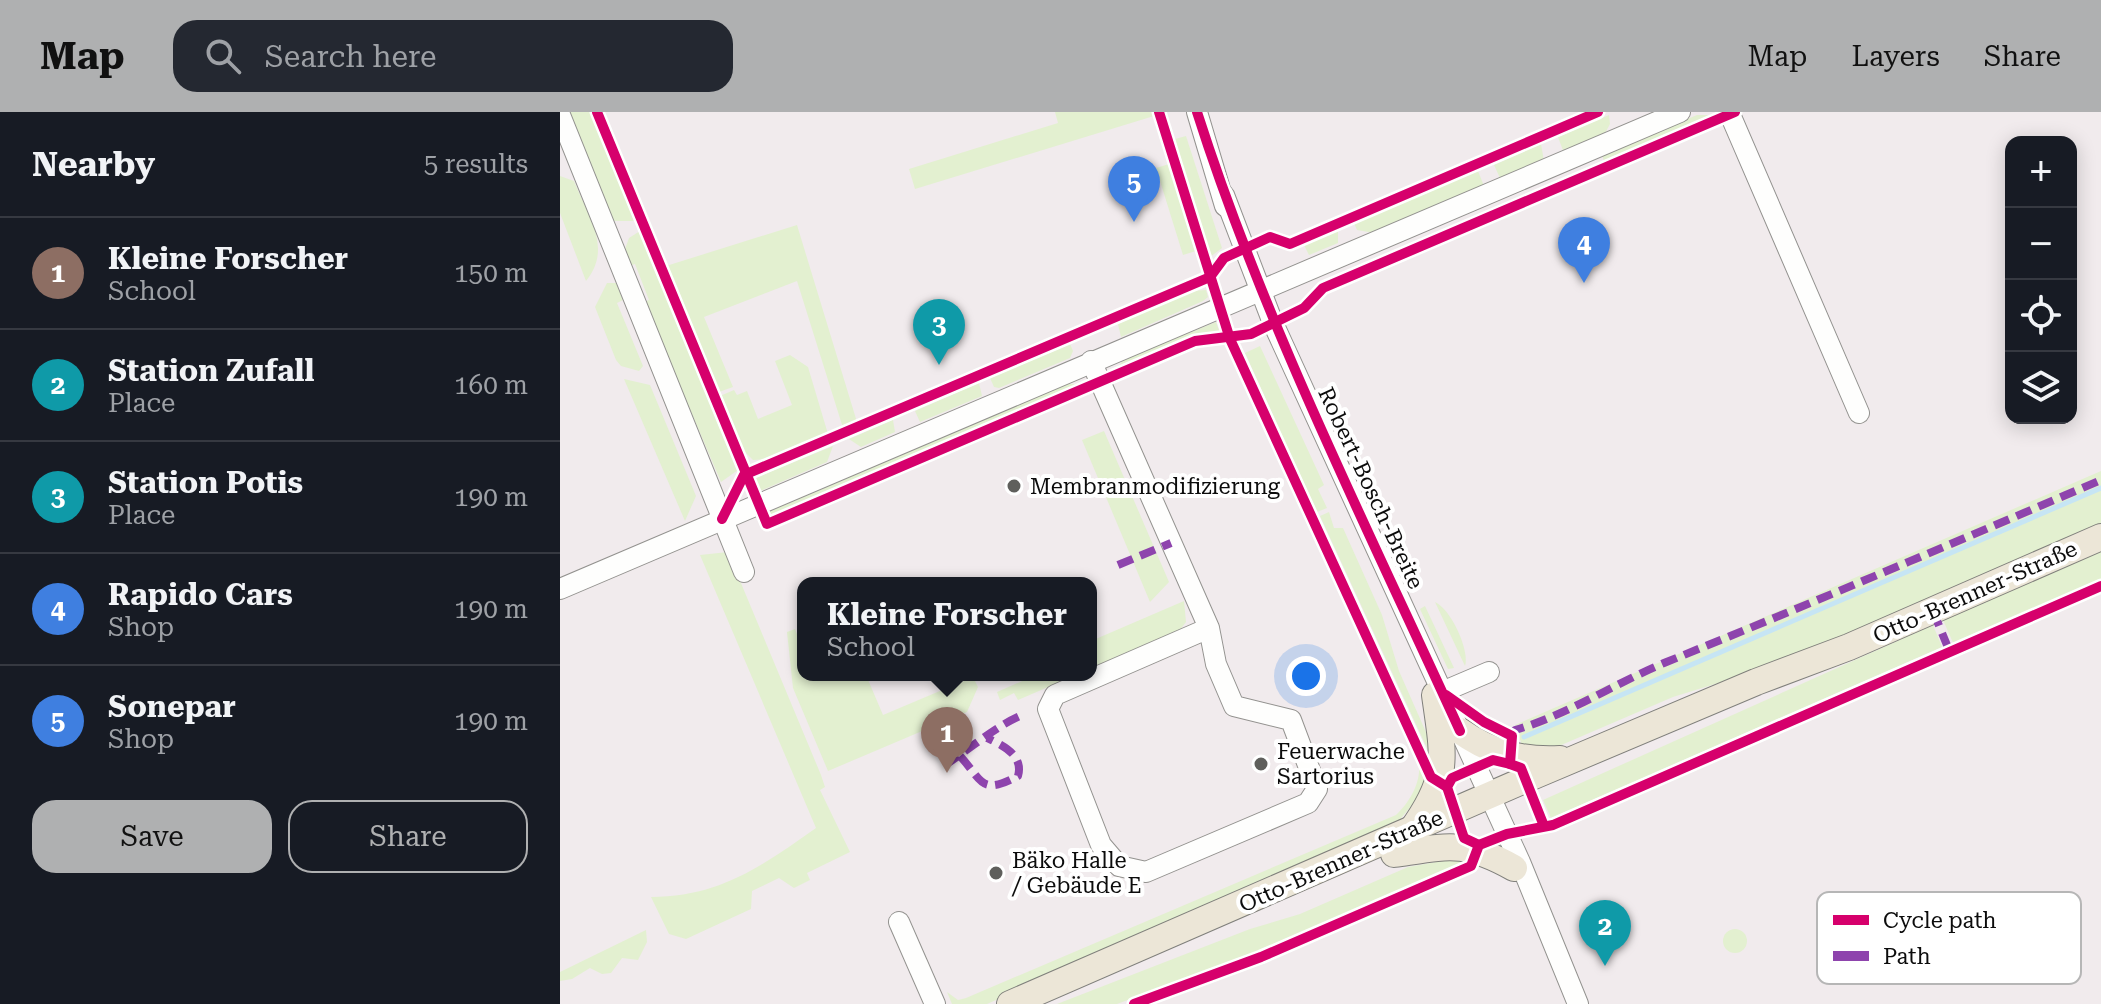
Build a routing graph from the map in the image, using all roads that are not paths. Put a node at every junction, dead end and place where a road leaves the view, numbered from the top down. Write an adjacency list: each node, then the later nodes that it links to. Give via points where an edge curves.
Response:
1 (1197, 112): 5 (street, Robert-Bosch-Breite)
2 (1680, 112): 5 (street)
3 (1729, 112): 7 (street)
4 (560, 115): 8 (street)
5 (1256, 290): 6 (street); 17 (street, Robert-Bosch-Breite)
6 (1091, 361): 8 (street); 12 (street)
7 (1859, 413)
8 (722, 519): 10 (street); 11 (street)
9 (2101, 537): 13 (main road, Otto-Brenner-Straße)
10 (744, 572)
11 (560, 589)
12 (1209, 628): 15 (street); 16 (street, via 1216,664 1234,706 1291,720 1313,774 1316,794 1308,803 1146,872 1119,866 1101,845 1048,709 1055,695)
13 (1849, 647): 19 (main road, Otto-Brenner-Straße); 20 (main road, Otto-Brenner-Straße, via 1805,672)
14 (1489, 672): 17 (street)
15 (1097, 677)
16 (1087, 681)
17 (1439, 694): 18 (street, Robert-Bosch-Breite); 20 (street, Robert-Bosch-Breite); 21 (main road, via 1440,783)
18 (1460, 731): 19 (main road, via 1511,756); 20 (street, Robert-Bosch-Breite)
19 (1576, 758): 20 (main road, Otto-Brenner-Straße)
20 (1489, 804): 21 (main road, Otto-Brenner-Straße); 22 (main road, Otto-Brenner-Straße); 23 (street, Robert-Bosch-Breite); 24 (street, Robert-Bosch-Breite)
21 (1411, 831): 27 (main road, Otto-Brenner-Straße)
22 (1394, 854): 23 (main road, via 1464,846); 28 (main road, Otto-Brenner-Straße)
23 (1514, 868): 24 (street, Robert-Bosch-Breite)
24 (1533, 900): 29 (street, Robert-Bosch-Breite)
25 (899, 922): 26 (street)
26 (935, 1004)
27 (1010, 1004)
28 (1035, 1004)
29 (1578, 1004)

